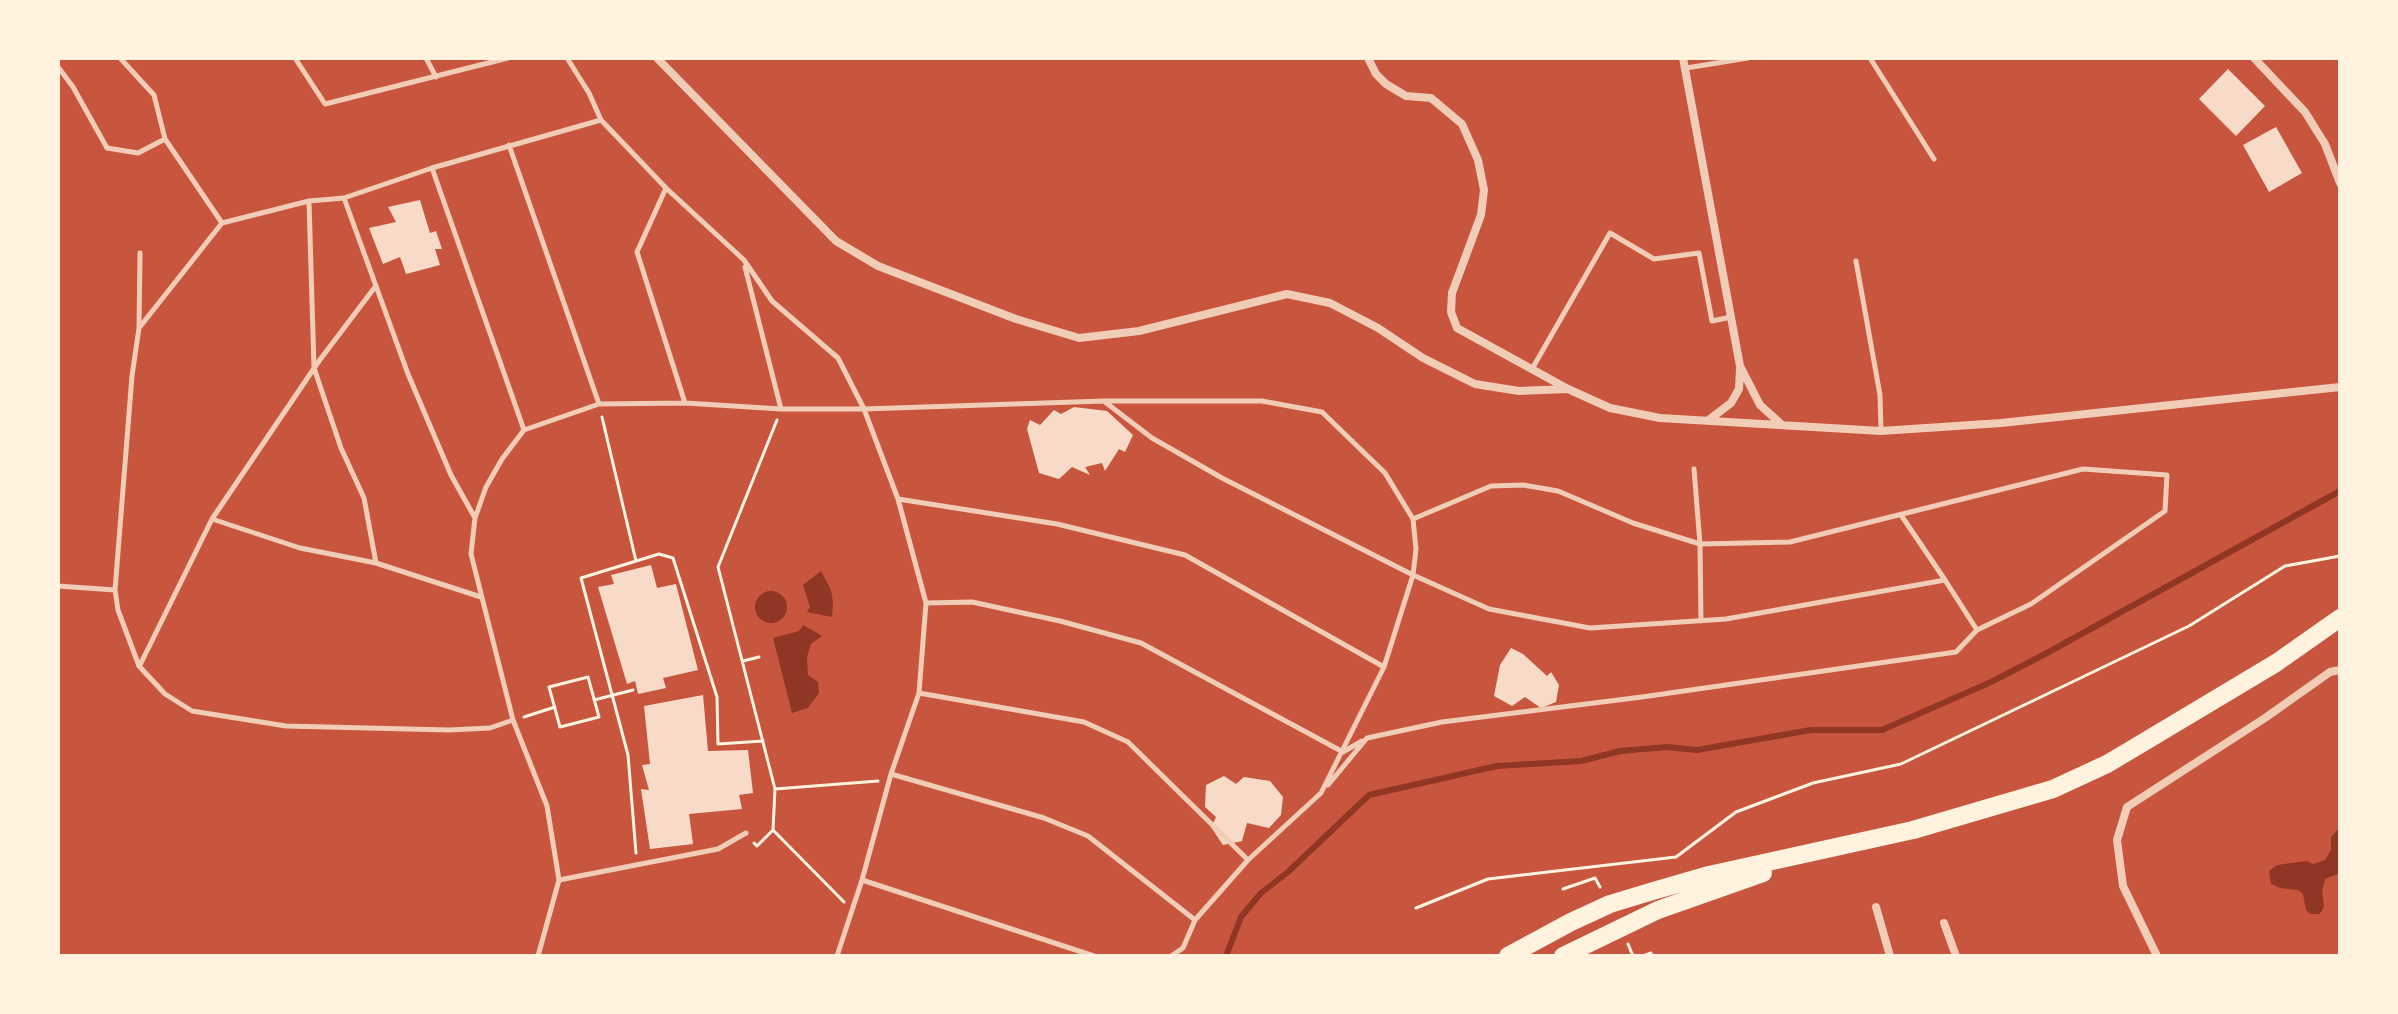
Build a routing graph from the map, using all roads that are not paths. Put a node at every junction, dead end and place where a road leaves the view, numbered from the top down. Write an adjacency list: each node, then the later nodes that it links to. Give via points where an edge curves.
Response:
1 (120, 58): 16 (lane, via 154,95)
2 (295, 58): 14 (lane, via 325,104)
3 (426, 58): 14 (lane)
4 (508, 58): 14 (lane)
5 (567, 58): 15 (lane)
6 (657, 58): 35 (street, via 836,241 878,266 1016,319 1079,338 1139,331 1287,294 1330,303 1475,384 1519,391)
7 (1368, 58): 33 (street, via 1386,84 1406,96 1431,98 1462,124 1484,190 1451,312 1457,328)
8 (1683, 58): 13 (street)
9 (1748, 58): 13 (lane)
10 (1870, 58): 18 (lane)
11 (2254, 58): 20 (street, via 2305,112)
12 (58, 67): 16 (lane, via 107,148 138,153)
13 (1685, 68): 29 (street)
14 (436, 77)
15 (601, 120): 17 (lane); 21 (lane)
16 (165, 139): 24 (lane)
17 (509, 145): 19 (lane); 38 (lane)
18 (1934, 159)
19 (432, 168): 22 (lane); 43 (lane)
20 (2340, 183)
21 (666, 188): 26 (lane); 37 (lane, via 637,252)
22 (344, 198): 23 (lane); 28 (lane)
23 (309, 201): 24 (lane); 32 (lane)
24 (222, 223): 30 (lane)
25 (140, 253): 30 (lane)
26 (744, 260): 39 (lane); 40 (lane, via 772,301 838,358)
27 (1856, 261): 44 (lane, via 1880,395)
28 (375, 286): 32 (lane); 48 (lane, via 451,475)
29 (1731, 317): 31 (street); 33 (lane, via 1712,321 1699,253 1654,259 1610,233)
30 (139, 328): 56 (lane)
31 (1740, 366): 41 (street, via 1739,389 1731,403); 42 (street, via 1760,405)
32 (314, 368): 49 (lane); 52 (lane, via 364,498)
33 (1532, 369): 35 (street)
34 (2340, 387): 44 (street)
35 (1568, 389): 41 (street, via 1610,408)
36 (1104, 401): 40 (lane); 50 (lane, via 1262,401 1322,412 1385,473); 53 (lane, via 1152,438 1222,478)
37 (685, 403): 38 (lane); 39 (lane)
38 (599, 404): 43 (lane)
39 (781, 409): 40 (lane)
40 (864, 409): 46 (lane)
41 (1709, 420): 42 (street)
42 (1780, 423): 44 (street)
43 (524, 430): 48 (lane, via 486,487)
44 (1881, 431)
45 (1694, 469): 51 (lane)
46 (898, 499): 58 (lane); 65 (lane, via 1057,524 1185,555)
47 (1901, 515): 51 (lane, via 1790,542); 54 (lane); 61 (lane, via 2083,469 2167,475 2165,511 2031,604)
48 (475, 518): 57 (lane, via 471,554)
49 (212, 519): 52 (lane, via 300,548); 64 (lane)
50 (1413, 519): 51 (lane, via 1491,486 1523,485 1558,491); 53 (lane)
51 (1700, 544): 60 (lane)
52 (376, 563): 57 (lane)
53 (1413, 575): 60 (lane, via 1489,609 1590,628); 65 (lane)
54 (1945, 580): 60 (lane); 61 (lane)
55 (58, 586): 56 (lane)
56 (115, 590): 64 (lane)
57 (481, 597): 68 (lane)
58 (926, 603): 67 (lane); 70 (lane, via 972,602 1141,643)
59 (2340, 618): 63 (main road)
60 (1701, 621)
61 (1977, 630): 69 (lane, via 1956,652 1442,722)
62 (2340, 632): 63 (main road)
63 (2276, 663): 74 (main road, via 2107,764 2053,789)
64 (139, 666): 68 (lane, via 165,694 192,711 272,724 449,730 490,728)
65 (1384, 667): 70 (lane)
66 (2340, 670): 91 (street, via 2127,807 2117,840 2123,886)
67 (919, 693): 71 (lane); 75 (lane, via 1084,722 1128,742)
68 (513, 720): 76 (lane, via 547,806)
69 (1367, 738): 70 (lane); 72 (lane)
70 (1343, 752): 72 (lane)
71 (890, 777): 77 (lane); 79 (lane, via 1044,818 1088,836)
72 (1321, 793): 75 (lane)
73 (746, 833): 76 (lane, via 718,849)
74 (1829, 849): 81 (main road, via 1709,875 1610,904); 88 (main road, via 1658,910)
75 (1248, 860): 79 (lane)
76 (559, 880): 82 (lane)
77 (862, 880): 83 (lane); 84 (lane)
78 (1876, 907): 89 (street)
79 (1195, 920): 85 (lane, via 1183,948)
80 (1944, 923): 90 (street)
81 (1543, 936): 86 (main road); 87 (street)
82 (538, 956)
83 (837, 956)
84 (1094, 956)
85 (1171, 956)
86 (1508, 956)
87 (1521, 956)
88 (1563, 956)
89 (1890, 956)
90 (1956, 956)
91 (2157, 956)

